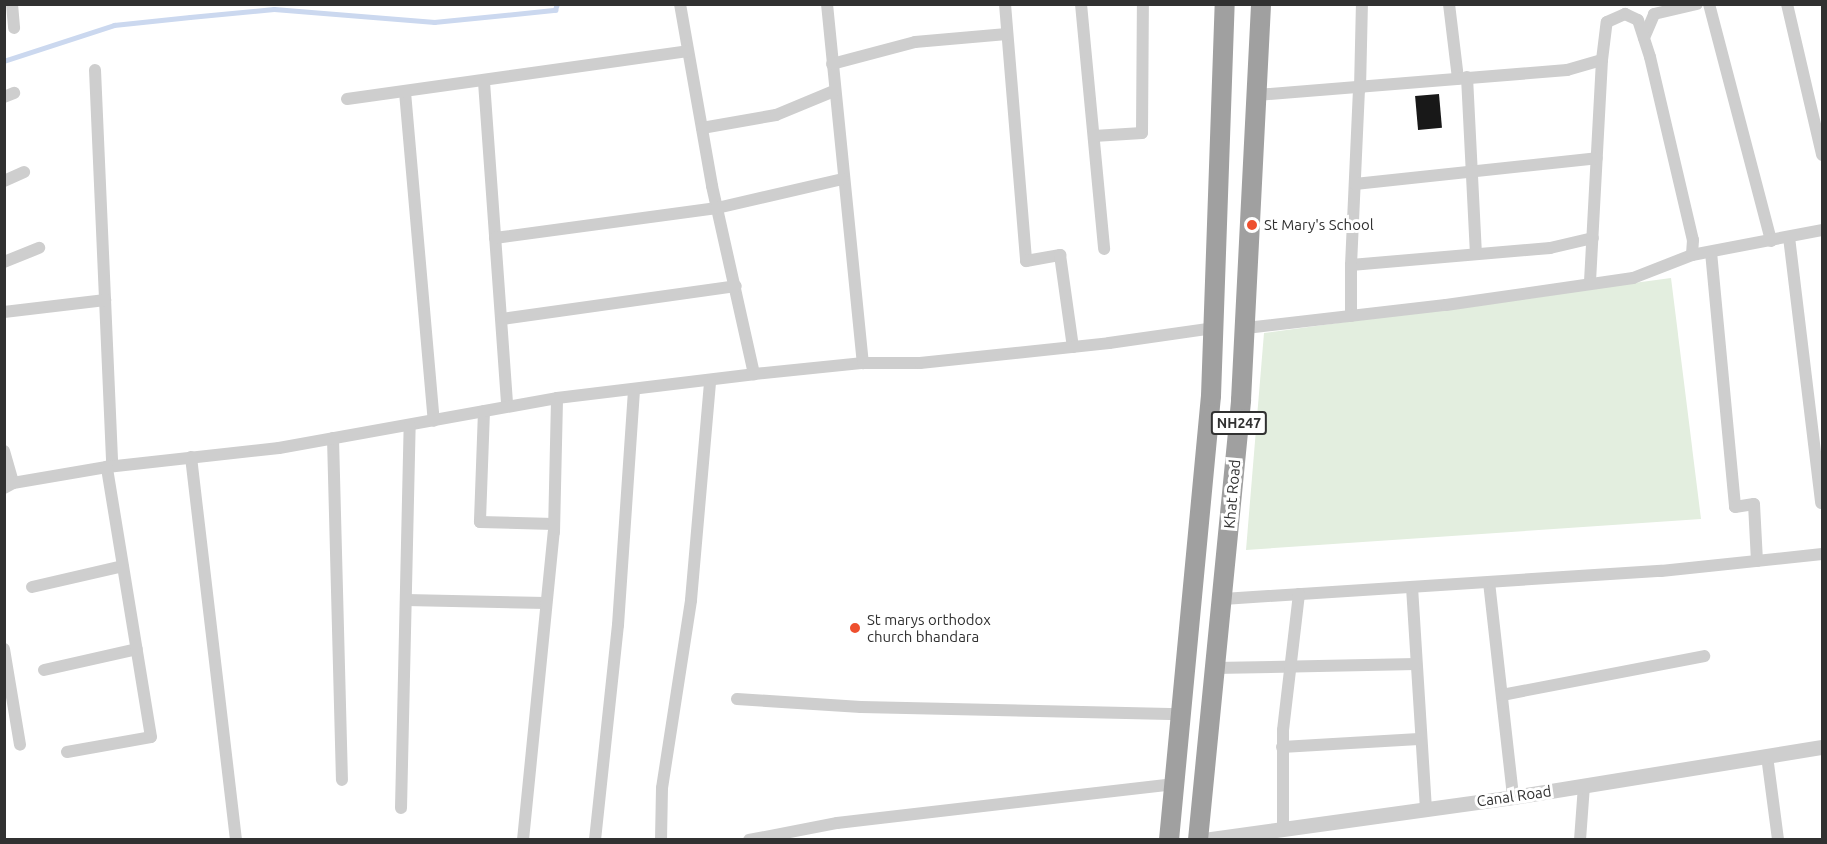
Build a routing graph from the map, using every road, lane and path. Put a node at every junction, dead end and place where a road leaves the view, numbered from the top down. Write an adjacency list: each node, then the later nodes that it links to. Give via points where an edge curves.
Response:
1 (12, 4): 14 (street)
2 (680, 4): 17 (street)
3 (827, 4): 19 (street)
4 (1005, 4): 15 (street)
5 (1081, 4): 29 (street)
6 (1143, 4): 29 (street, via 1142,133)
7 (1225, 4): 56 (highway, Khat Road / NH247)
8 (1261, 4): 26 (highway, Khat Road / NH247)
9 (1362, 4): 23 (street)
10 (1449, 4): 21 (street)
11 (1697, 4): 16 (street, via 1654,14)
12 (1709, 4): 42 (street)
13 (1787, 4): 30 (street)
14 (14, 28)
15 (1007, 34): 19 (street, via 915,42); 58 (street, via 1026,261 1060,255)
16 (1644, 38): 18 (street, via 1638,20 1625,14 1607,22); 47 (street, via 1693,240)
17 (688, 51): 22 (street); 28 (street)
18 (1602, 60): 21 (street, via 1567,70); 31 (street)
19 (832, 64): 24 (street)
20 (95, 70): 52 (street)
21 (1462, 77): 23 (street); 32 (street)
22 (484, 82): 25 (street); 40 (street)
23 (1360, 88): 26 (street); 36 (street)
24 (834, 91): 28 (street, via 776,115); 34 (street)
25 (405, 92): 27 (street); 66 (street)
26 (1257, 95): 57 (highway, Khat Road / NH247)
27 (347, 99)
28 (702, 128): 37 (street)
29 (1094, 136): 44 (street)
30 (1822, 154)
31 (1597, 158): 32 (street); 41 (street)
32 (1473, 171): 36 (street); 45 (street)
33 (24, 172): 35 (street)
34 (843, 179): 37 (street); 59 (street)
35 (4, 181)
36 (1355, 184): 49 (street)
37 (717, 208): 40 (street); 51 (street)
38 (1822, 230): 39 (street)
39 (1789, 237): 42 (street); 73 (street)
40 (495, 238): 55 (street)
41 (1593, 238): 45 (street, via 1550,248); 50 (street)
42 (1771, 241): 46 (street)
43 (39, 248): 48 (street)
44 (1104, 249)
45 (1476, 252): 49 (street)
46 (1711, 252): 47 (street); 76 (street, via 1735,507 1754,504)
47 (1692, 255): 50 (street, via 1633,278)
48 (4, 262)
49 (1351, 264): 54 (street)
50 (1590, 284): 54 (street)
51 (736, 286): 55 (street); 60 (street)
52 (105, 300): 53 (street); 71 (street)
53 (4, 312)
54 (1351, 316): 57 (street)
55 (502, 319): 64 (street)
56 (1215, 328): 57 (highway); 58 (street); 94 (highway, Khat Road / NH247)
57 (1246, 328): 82 (highway, Khat Road / NH247)
58 (1072, 347): 59 (street, via 920,363)
59 (864, 363): 60 (street)
60 (754, 374): 61 (street)
61 (710, 382): 62 (street); 111 (street, via 691,600 662,788)
62 (634, 391): 63 (street); 110 (street, via 618,625)
63 (557, 398): 64 (street); 74 (street)
64 (507, 406): 65 (street)
65 (484, 411): 66 (street); 74 (street, via 480,522)
66 (434, 421): 67 (street)
67 (410, 425): 68 (street); 83 (street)
68 (333, 438): 70 (street); 101 (street)
69 (4, 451): 72 (street)
70 (190, 457): 71 (street); 108 (street)
71 (110, 467): 72 (street); 77 (street)
72 (9, 486)
73 (1821, 503)
74 (554, 524): 84 (street)
75 (1822, 554): 76 (street)
76 (1757, 561): 78 (street)
77 (123, 566): 79 (street); 85 (street)
78 (1489, 582): 80 (street); 92 (street)
79 (32, 587)
80 (1412, 587): 81 (street); 88 (street)
81 (1299, 594): 82 (street); 89 (street)
82 (1223, 599): 90 (highway, Khat Road / NH247)
83 (406, 600): 84 (street); 105 (street)
84 (546, 603): 109 (street)
85 (137, 649): 91 (street); 99 (street, via 151,737)
86 (1704, 656): 92 (street)
87 (5, 657): 96 (street)
88 (1416, 664): 89 (street); 95 (street)
89 (1289, 666): 90 (street); 97 (street)
90 (1214, 668): 114 (highway, Khat Road / NH247)
91 (44, 670)
92 (1502, 694): 104 (street)
93 (736, 699): 94 (street, via 861,707)
94 (1181, 714): 102 (highway, Khat Road / NH247)
95 (1419, 740): 97 (street); 106 (street)
96 (20, 745)
97 (1282, 747): 107 (street)
98 (1822, 747): 100 (street, Canal Road)
99 (67, 752)
100 (1767, 756): 103 (street, Canal Road); 117 (street)
101 (342, 780)
102 (1175, 784): 112 (street, via 837,823); 113 (highway, Khat Road / NH247)
103 (1584, 786): 104 (street, Canal Road); 116 (street)
104 (1513, 797): 106 (street, Canal Road)
105 (401, 808)
106 (1426, 808): 107 (street, Canal Road)
107 (1283, 828): 115 (street, Canal Road)
108 (236, 840)
109 (523, 840)
110 (595, 840)
111 (661, 840)
112 (749, 840)
113 (1169, 840)
114 (1198, 840)
115 (1204, 840)
116 (1580, 840)
117 (1778, 840)

